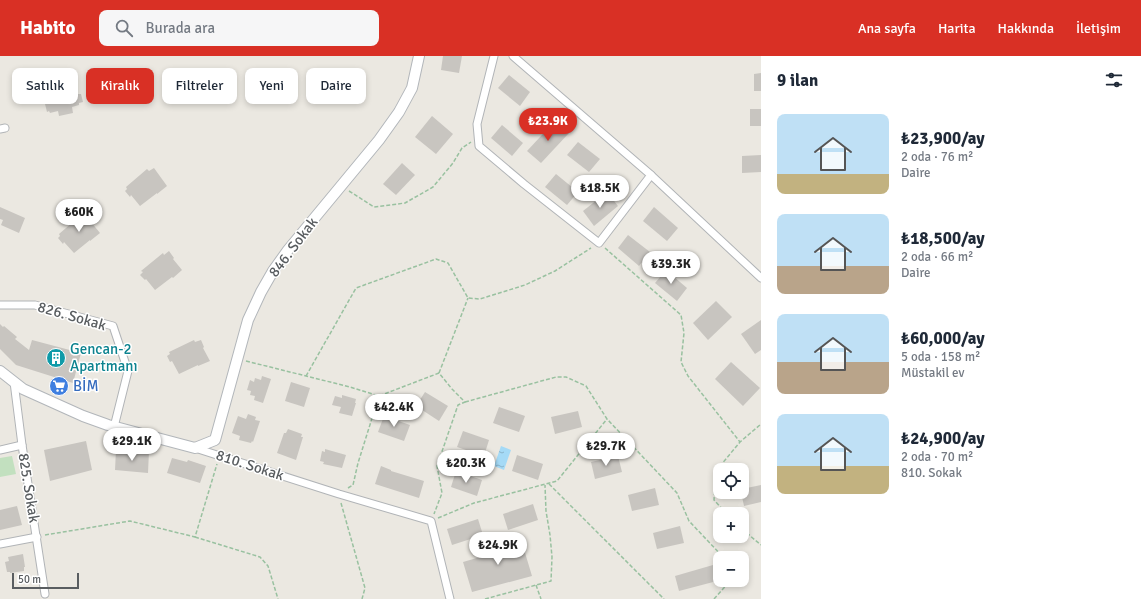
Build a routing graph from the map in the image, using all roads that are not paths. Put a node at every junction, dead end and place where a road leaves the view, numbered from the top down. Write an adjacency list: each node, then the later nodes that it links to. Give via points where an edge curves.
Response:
1 (419, 56): 11 (street, 846. Sokak, via 412,88 399,112 273,271 248,320 215,440)
2 (494, 56): 4 (street, via 477,124 479,146 599,242)
3 (513, 56): 4 (street)
4 (651, 175): 5 (street)
5 (761, 278)
6 (0, 305): 9 (street, 826. Sokak, via 35,304 113,326 128,371)
7 (0, 371): 8 (street, 810. Sokak)
8 (14, 382): 9 (street, 810. Sokak, via 23,389 77,413); 10 (street, 825. Sokak)
9 (114, 426): 11 (street, 810. Sokak)
10 (22, 444): 12 (street); 13 (street, 825. Sokak)
11 (195, 448): 16 (street, 810. Sokak, via 431,521)
12 (0, 450)
13 (37, 537): 14 (street); 15 (street, 825. Sokak)
14 (0, 544)
15 (45, 594)
16 (450, 599)

